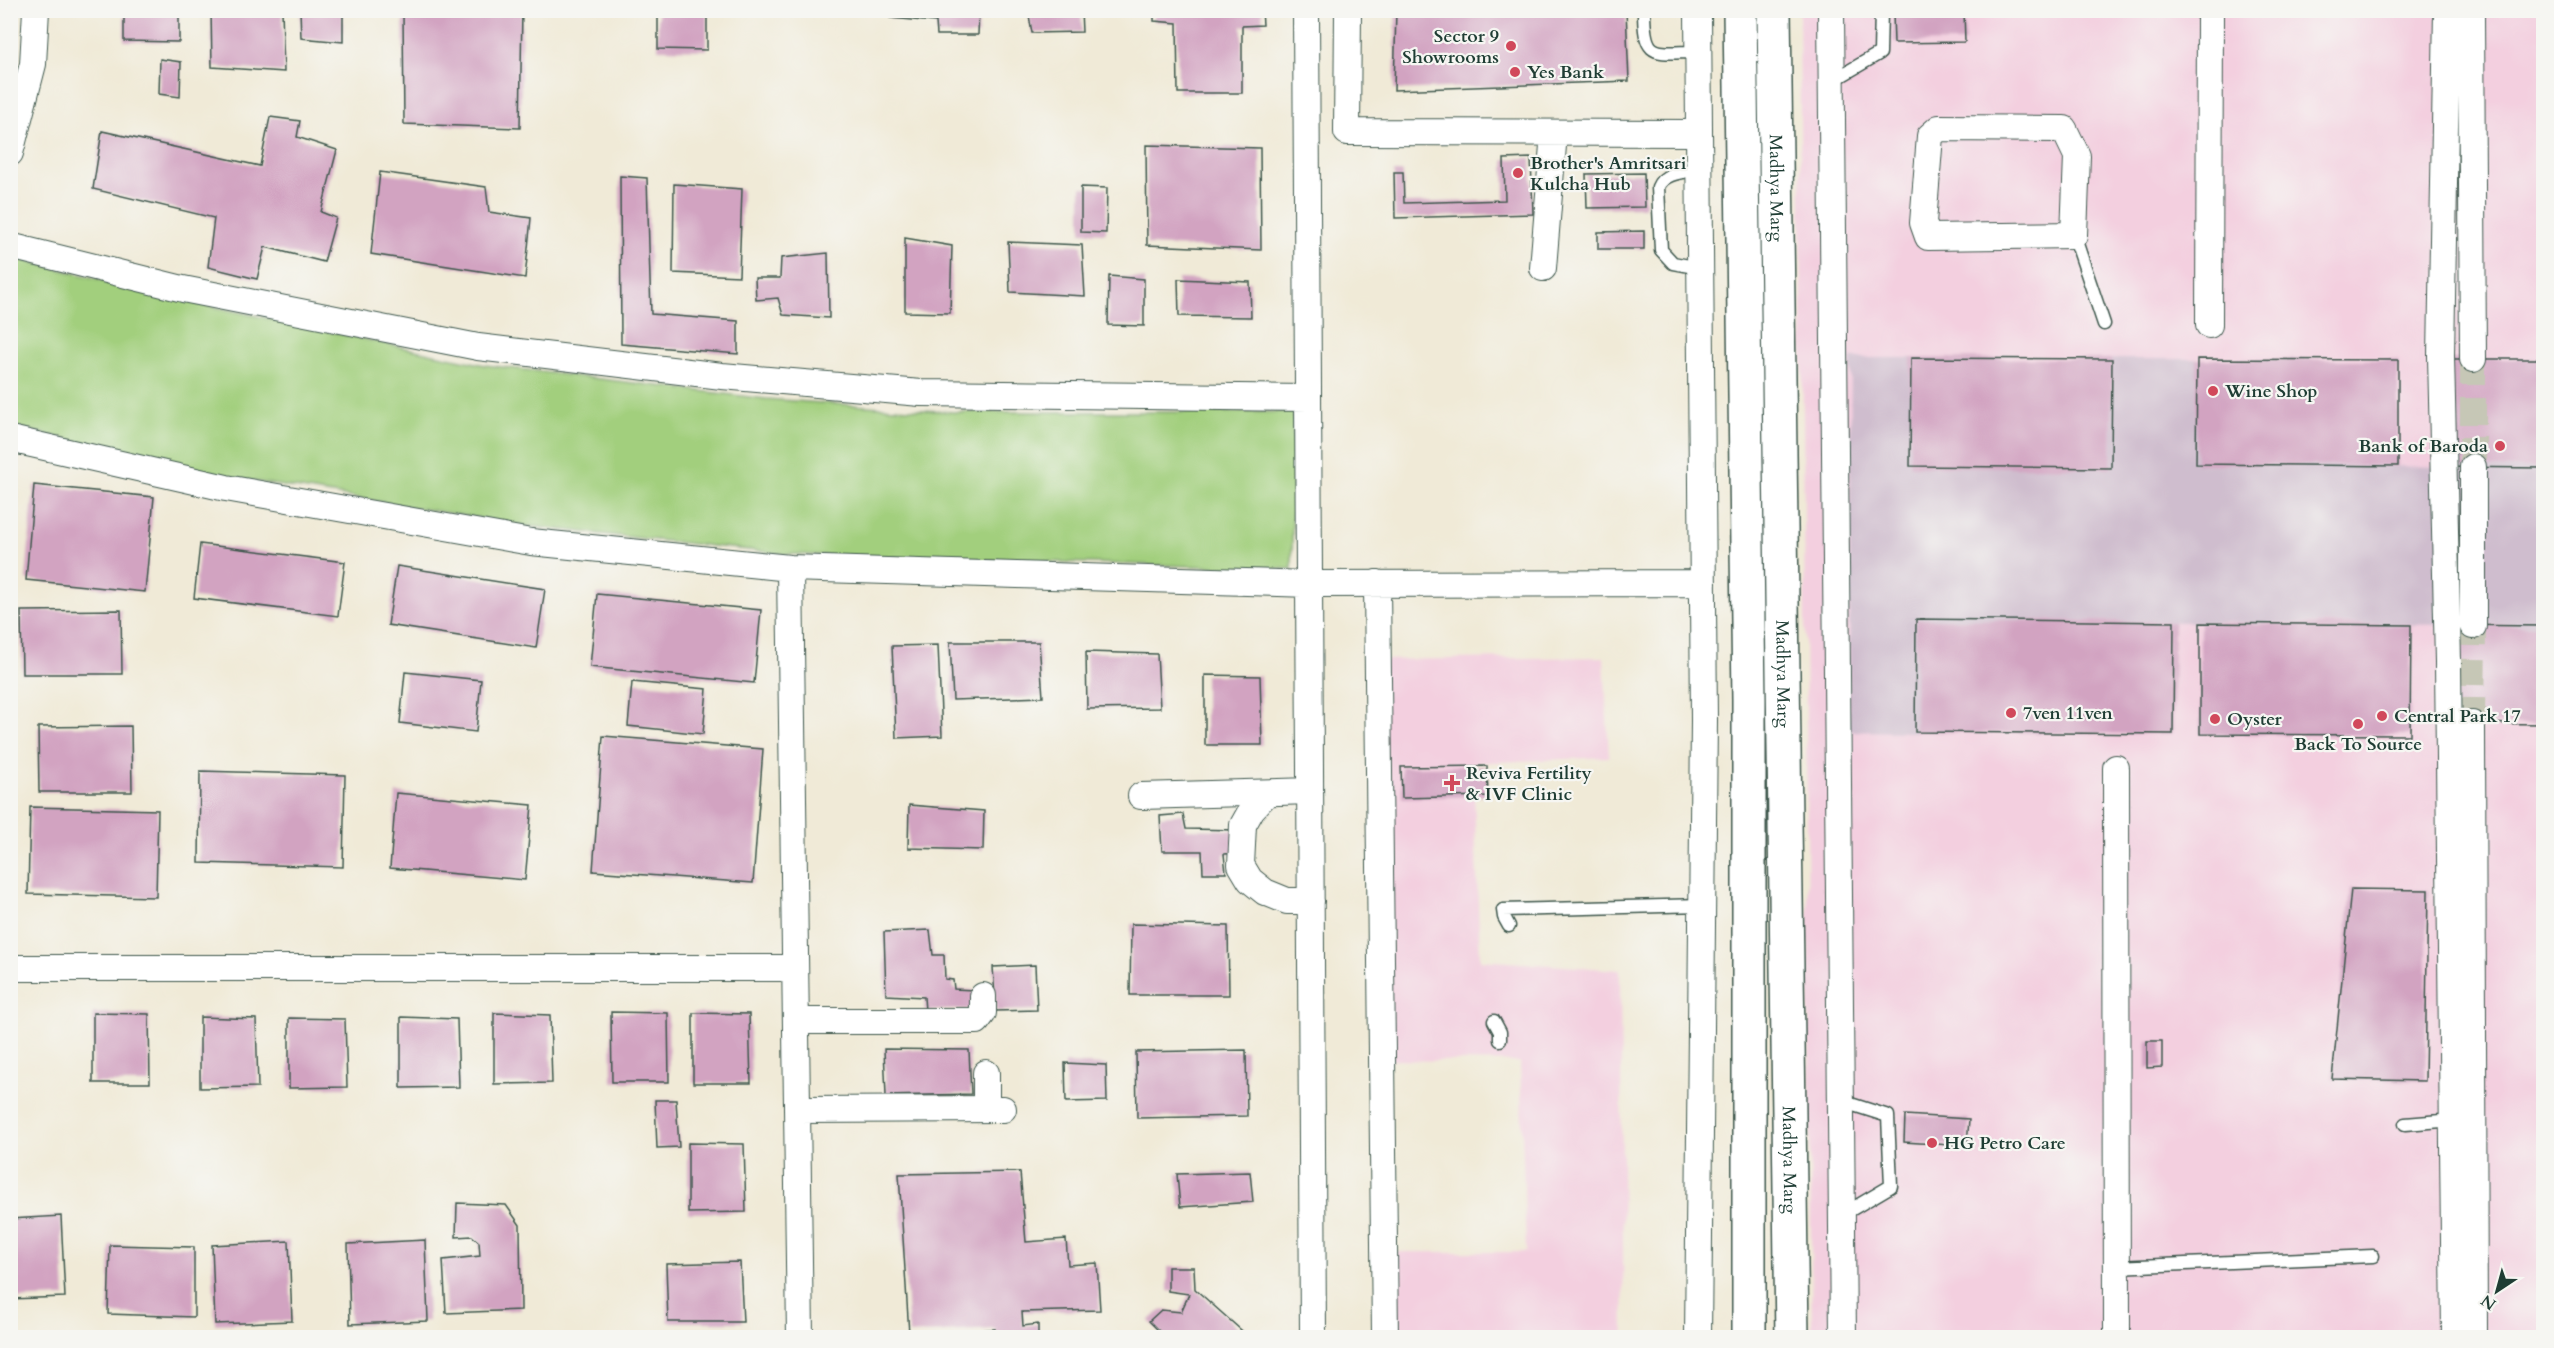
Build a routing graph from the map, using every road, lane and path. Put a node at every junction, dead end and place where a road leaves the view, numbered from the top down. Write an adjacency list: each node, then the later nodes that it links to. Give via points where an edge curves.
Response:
1 (36, 10): 17 (street, via 33,64)
2 (1306, 10): 26 (street)
3 (1348, 10): 15 (street, via 1347,132)
4 (1644, 10): 13 (lane, via 1648,46 1656,52)
5 (1698, 10): 13 (street)
6 (1740, 10): 59 (main road, Madhya Marg, via 1749,700)
7 (1774, 10): 60 (main road, Madhya Marg)
8 (1831, 10): 14 (street)
9 (1881, 10): 14 (lane, via 1880,53)
10 (2210, 10): 24 (street)
11 (2447, 10): 39 (street, via 2441,356)
12 (2471, 10): 25 (street)
13 (1698, 52): 16 (street)
14 (1831, 82): 48 (street)
15 (1554, 133): 16 (street); 21 (street)
16 (1699, 134): 18 (street)
17 (10, 153)
18 (1700, 169): 22 (street); 22 (lane, via 1667,176 1658,187 1661,250 1673,263)
19 (2074, 234): 19 (street, via 1928,237 1923,223 1930,136 1940,128 2064,129 2077,156); 23 (lane)
20 (10, 246): 26 (street, via 183,289 466,345 699,374 921,393)
21 (1543, 268)
22 (1700, 268): 31 (street)
23 (2104, 324)
24 (2209, 325)
25 (2472, 359)
26 (1308, 398): 32 (street)
27 (10, 438): 29 (street, via 226,488 531,542)
28 (2473, 467): 33 (street)
29 (790, 568): 32 (street); 43 (street)
30 (1377, 583): 31 (street); 32 (street); 57 (street)
31 (1703, 583): 41 (street)
32 (1309, 584): 36 (street)
33 (2473, 626)
34 (2472, 724): 39 (street)
35 (2116, 768): 54 (street)
36 (1310, 791): 37 (street); 40 (street)
37 (1267, 793): 38 (street); 40 (street, via 1243,825 1241,866 1265,892 1287,901)
38 (1141, 796)
39 (2461, 853): 50 (street); 64 (street)
40 (1311, 901): 56 (street)
41 (1703, 905): 42 (lane, via 1503,910); 58 (street)
42 (1504, 923)
43 (795, 968): 44 (street); 46 (street)
44 (10, 969)
45 (983, 996): 46 (street, via 983,1013 976,1021)
46 (796, 1021): 49 (street)
47 (986, 1073): 49 (street, via 995,1109)
48 (1841, 1101): 52 (street); 52 (lane, via 1888,1116 1891,1186)
49 (797, 1110): 55 (street)
50 (2454, 1120): 51 (lane); 63 (street)
51 (2405, 1124)
52 (1842, 1215): 61 (street)
53 (2373, 1256): 54 (lane)
54 (2116, 1267): 62 (street)
55 (800, 1338)
56 (1313, 1338)
57 (1385, 1338)
58 (1698, 1338)
59 (1749, 1338)
60 (1792, 1338)
61 (1843, 1338)
62 (2117, 1338)
63 (2455, 1338)
64 (2474, 1338)

